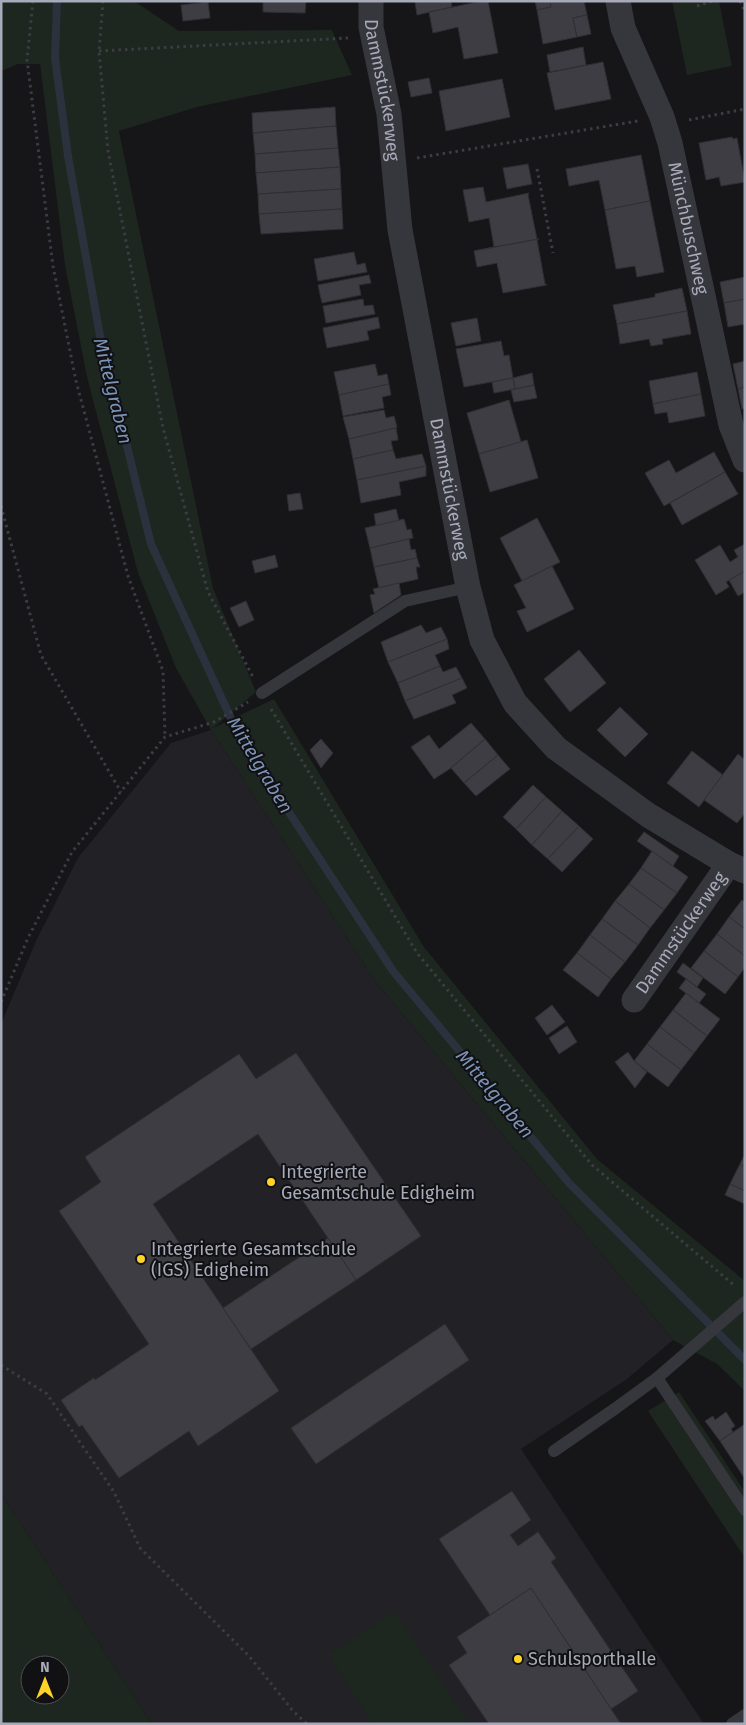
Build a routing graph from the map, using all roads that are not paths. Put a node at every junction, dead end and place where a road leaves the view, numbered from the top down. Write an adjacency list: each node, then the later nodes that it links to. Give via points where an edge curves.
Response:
1 (371, 1): 4 (street, Dammstückerweg, via 371,27 389,114 400,230)
2 (618, 1): 3 (street, Münchbuschweg, via 623,28 670,143 731,425)
3 (745, 460)
4 (468, 587): 5 (lane, via 405,601); 6 (street, Dammstückerweg, via 482,640 515,703 556,748 648,815)
5 (262, 693)
6 (737, 868): 7 (street, Dammstückerweg)
7 (634, 1000)
8 (742, 1296): 9 (lane, via 734,1312)
9 (657, 1378): 10 (lane); 11 (lane)
10 (554, 1451)
11 (745, 1510)
12 (745, 1715): 13 (lane)
13 (732, 1724)

